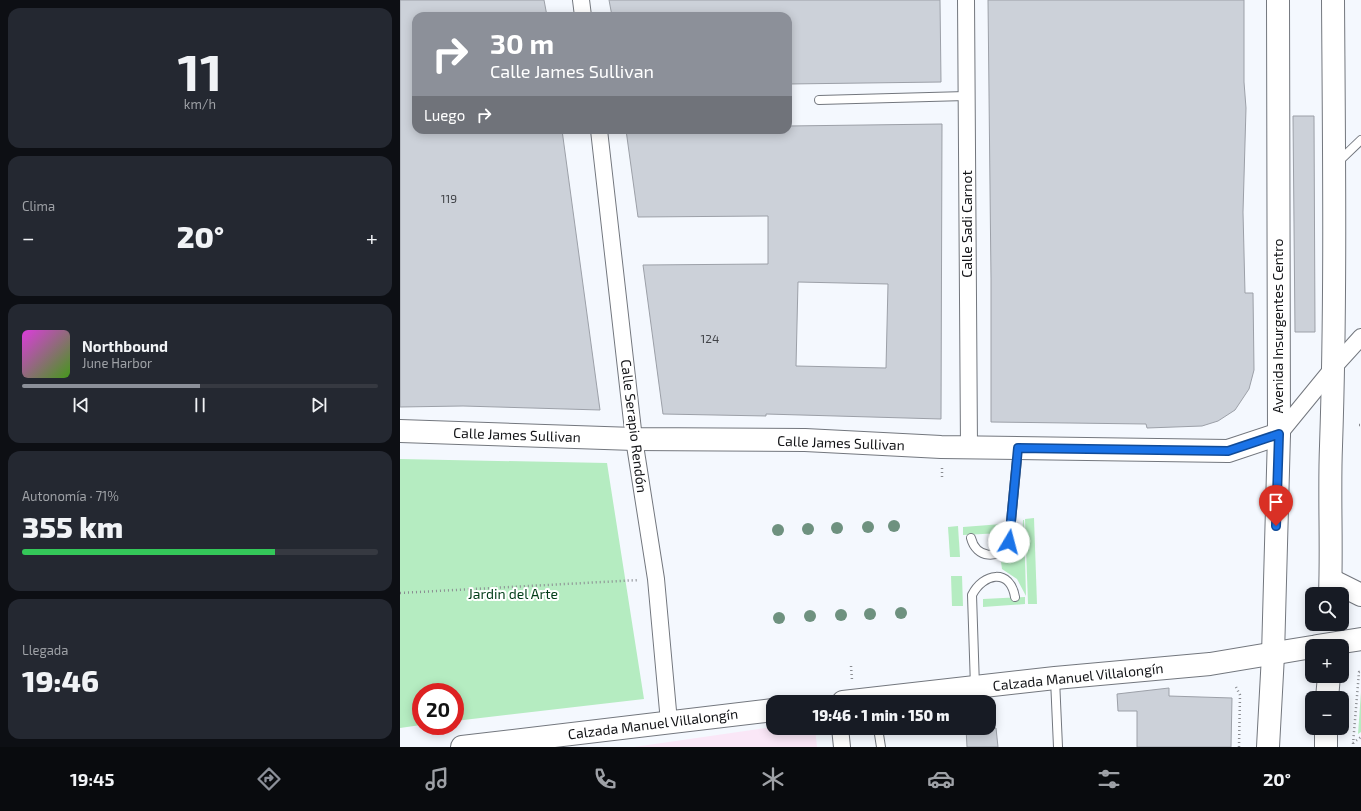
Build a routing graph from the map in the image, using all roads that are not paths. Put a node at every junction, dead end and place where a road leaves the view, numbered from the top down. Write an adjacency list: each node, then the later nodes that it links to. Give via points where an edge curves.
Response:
1 (581, 0): 5 (street)
2 (966, 0): 6 (street, Calle Sadi Carnot)
3 (1278, 0): 14 (main road, Avenida Insurgentes Centro)
4 (1333, 0): 10 (main road)
5 (582, 12)
6 (966, 96): 7 (lane); 16 (street, Calle Sadi Carnot)
7 (819, 100)
8 (599, 134): 15 (street, Calle Serapio Rendón)
9 (1361, 140): 10 (lane)
10 (1334, 166): 12 (main road)
11 (1361, 337): 12 (street)
12 (1333, 368): 14 (street); 19 (main road)
13 (400, 431): 15 (main road, Calle James Sullivan)
14 (1279, 434): 17 (main road, Calle James Sullivan, via 1228,451); 26 (main road, Avenida Insurgentes Centro)
15 (634, 439): 16 (main road, Calle James Sullivan, via 805,440); 31 (street, Calle Serapio Rendón, via 656,579)
16 (969, 448): 17 (main road, Calle James Sullivan)
17 (1018, 448): 18 (lane, via 1009,542 1001,552 993,555 976,550)
18 (971, 538)
19 (1330, 587)
20 (1349, 592): 21 (main road)
21 (1361, 595)
22 (1015, 597): 28 (lane, via 1010,584 1004,578 993,576 976,587 972,595)
23 (1361, 639): 24 (main road, Calzada Manuel Villalongín)
24 (1349, 640)
25 (1305, 646): 26 (main road, Calzada Manuel Villalongín)
26 (1273, 655): 27 (main road, Calzada Manuel Villalongín, via 1210,664); 40 (main road, Avenida Insurgentes Centro)
27 (1055, 678): 28 (main road, Calzada Manuel Villalongín); 39 (lane)
28 (975, 687): 29 (main road, Calzada Manuel Villalongín)
29 (917, 695)
30 (766, 711): 31 (main road, Calzada Manuel Villalongín)
31 (669, 722): 35 (main road, Calzada Manuel Villalongín)
32 (841, 735): 37 (street)
33 (879, 735): 38 (lane)
34 (1326, 735): 41 (main road)
35 (522, 743): 36 (main road, Calzada Manuel Villalongín)
36 (462, 747)
37 (842, 747)
38 (881, 747)
39 (1058, 747)
40 (1268, 747)
41 (1326, 747)

